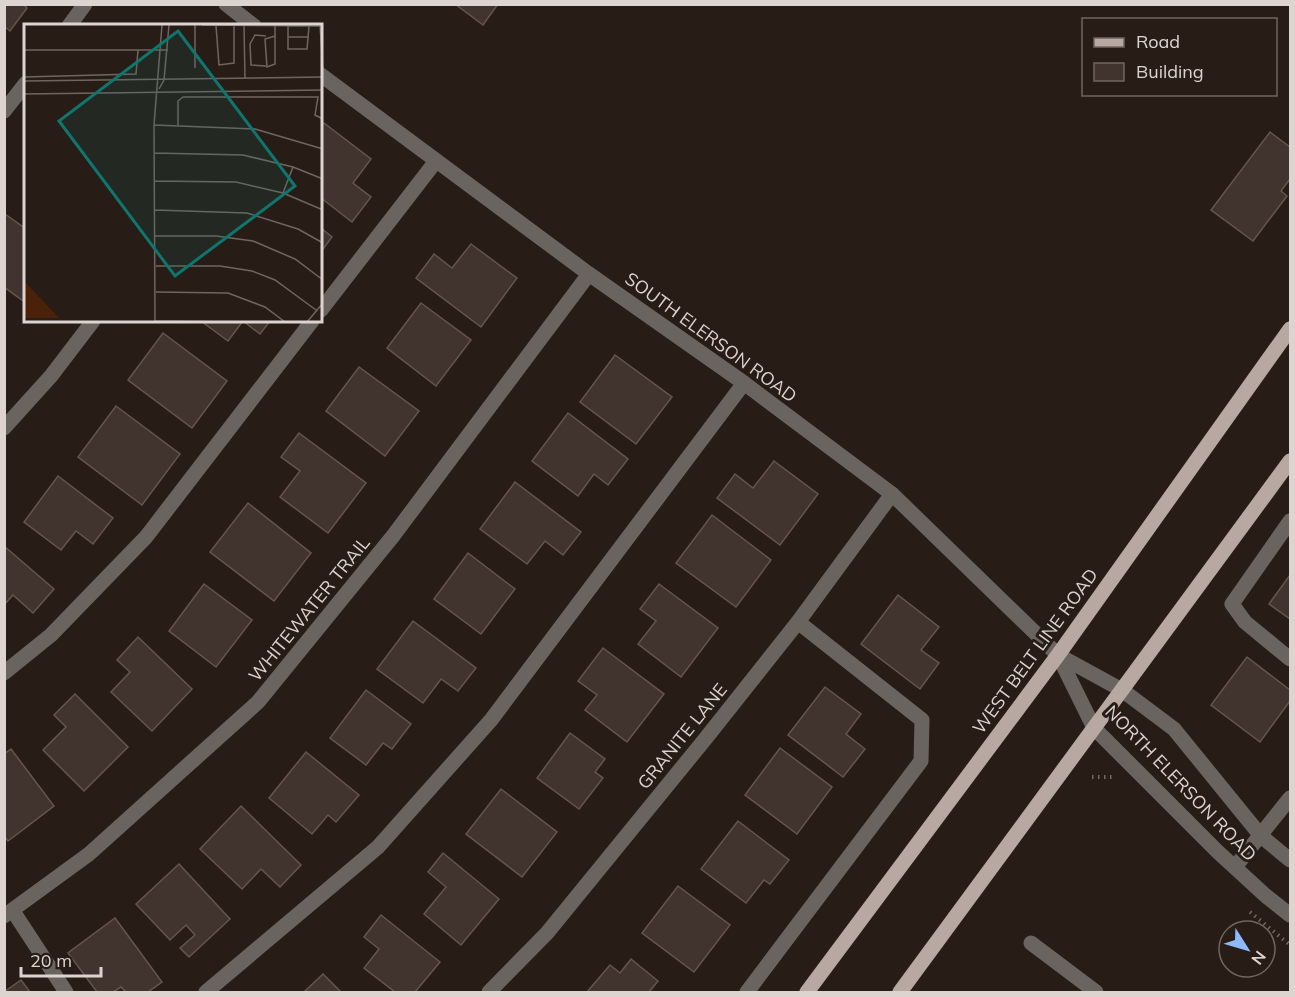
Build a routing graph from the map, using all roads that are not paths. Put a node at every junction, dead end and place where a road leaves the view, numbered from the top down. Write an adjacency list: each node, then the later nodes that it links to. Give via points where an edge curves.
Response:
1 (85, 4): 3 (street)
2 (226, 4): 4 (street)
3 (70, 24)
4 (251, 24)
5 (322, 76): 8 (street, SOUTH ELERSON ROAD)
6 (24, 86): 7 (street)
7 (4, 111)
8 (436, 161): 9 (street, SOUTH ELERSON ROAD); 10 (street)
9 (589, 274): 14 (street, SOUTH ELERSON ROAD); 29 (street, WHITEWATER TRAIL, via 393,536 258,702 89,854)
10 (322, 309)
11 (92, 322): 15 (street)
12 (311, 322): 22 (street, via 146,537 51,635)
13 (1290, 329): 20 (main road, WEST BELT LINE ROAD)
14 (744, 383): 17 (street, SOUTH ELERSON ROAD); 33 (street, via 483,729 378,847)
15 (4, 428)
16 (1290, 461): 23 (main road)
17 (892, 494): 19 (street, GRANITE LANE); 20 (street, SOUTH ELERSON ROAD)
18 (1290, 521): 21 (street, via 1232,604 1245,622)
19 (798, 622): 34 (street, GRANITE LANE, via 547,933); 35 (street, via 922,720 921,761)
20 (1058, 655): 23 (street, NORTH ELERSON ROAD); 24 (street, NORTH ELERSON ROAD); 36 (main road, WEST BELT LINE ROAD)
21 (1290, 658)
22 (4, 673)
23 (1122, 690): 24 (main road); 26 (street, NORTH ELERSON ROAD, via 1174,729)
24 (1094, 728): 28 (street, NORTH ELERSON ROAD); 37 (main road)
25 (1290, 798): 26 (street)
26 (1261, 836): 27 (street, NORTH ELERSON ROAD); 28 (street)
27 (1290, 860)
28 (1235, 867): 30 (street, NORTH ELERSON ROAD)
29 (9, 913): 32 (street)
30 (1290, 915)
31 (1031, 943): 38 (street)
32 (66, 993)
33 (206, 993)
34 (489, 993)
35 (747, 993)
36 (807, 993)
37 (900, 993)
38 (1096, 993)

